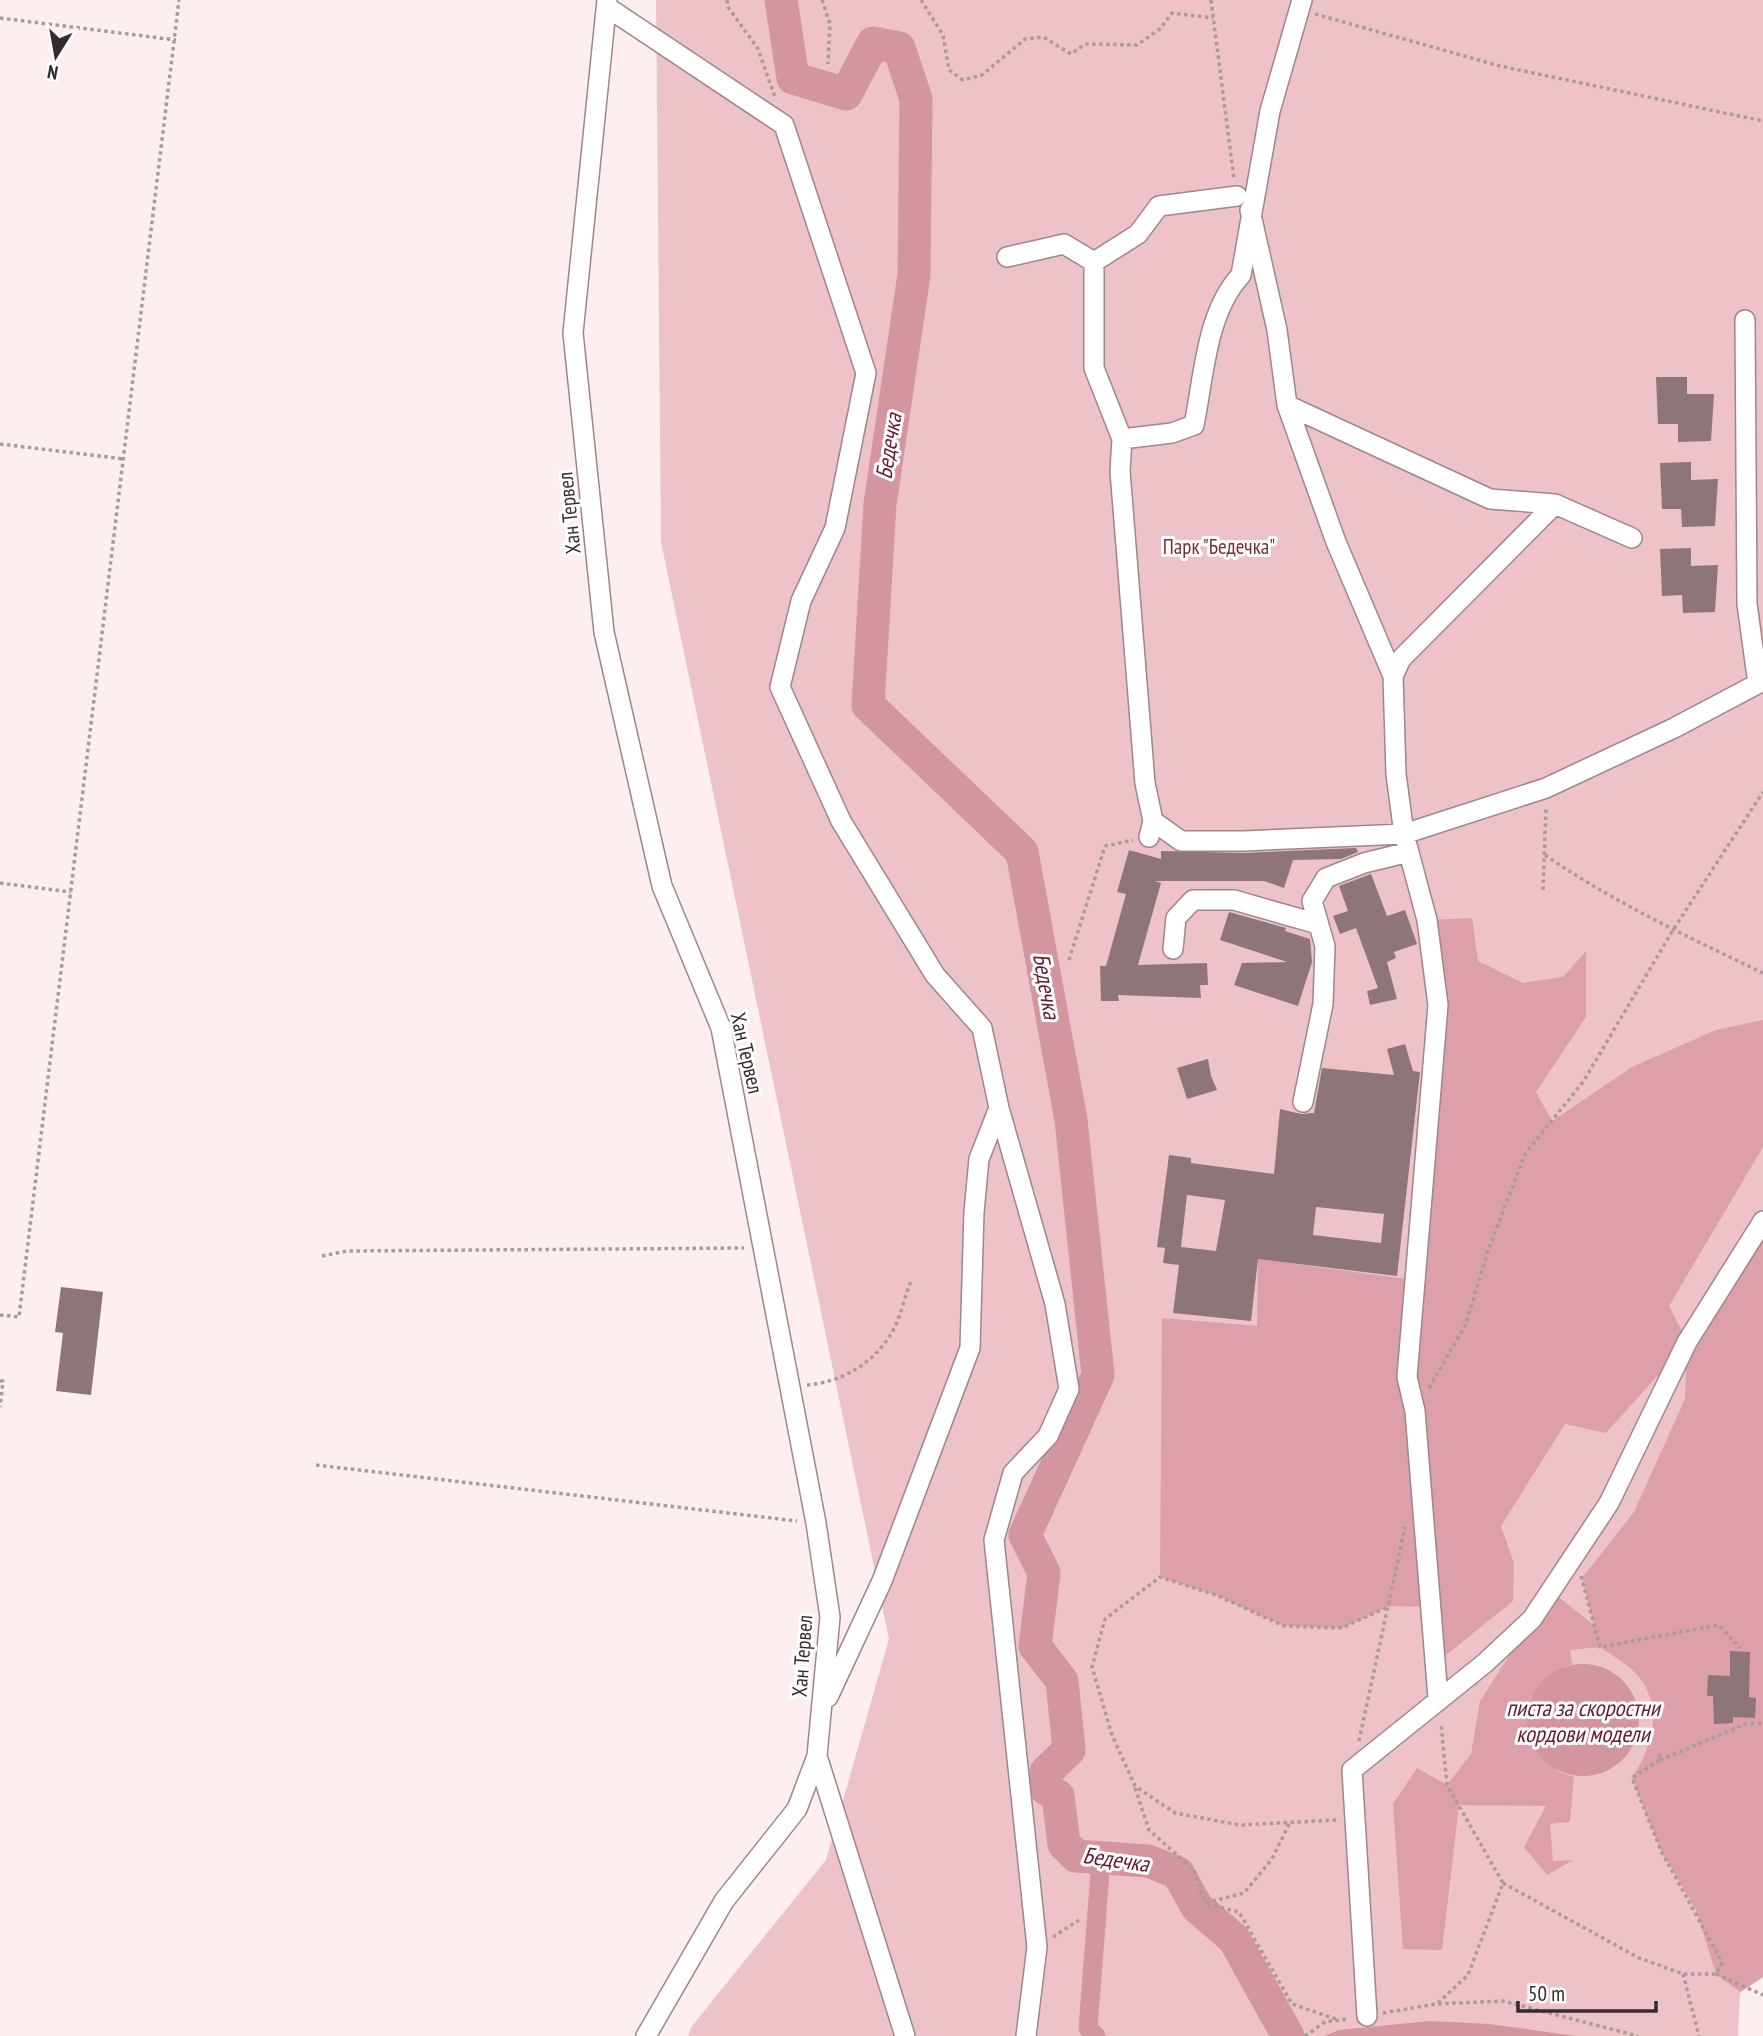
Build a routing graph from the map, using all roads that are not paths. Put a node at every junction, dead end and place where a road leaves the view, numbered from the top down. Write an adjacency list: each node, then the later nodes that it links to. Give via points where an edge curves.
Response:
1 (607, 4): 17 (street, via 784,125 866,373 835,528 801,601 780,687 841,821 935,975 982,1028); 20 (street, Хан Тервел, via 573,332 604,632 662,886 721,1028 791,1386 830,1617)
2 (1301, 5): 3 (street)
3 (1243, 203): 5 (street, via 1159,206 1138,234); 7 (street, via 1277,330); 8 (street, via 1241,275 1218,309 1194,425 1172,433)
4 (1007, 257): 5 (street, via 1064,244)
5 (1094, 262): 8 (street, via 1094,368)
6 (1745, 320): 12 (street, via 1747,604)
7 (1287, 405): 9 (street, via 1490,499); 11 (street, via 1336,541)
8 (1122, 439): 13 (street, via 1120,471 1151,829 1181,841)
9 (1555, 504): 10 (street); 11 (street, via 1401,659)
10 (1632, 538)
11 (1393, 676): 13 (street, via 1396,774)
12 (1760, 682): 13 (street, via 1546,788)
13 (1407, 843): 14 (street, via 1325,878 1312,901); 19 (street, via 1427,920 1438,1005 1407,1377 1415,1412)
14 (1318, 924): 15 (street, via 1234,900 1193,900 1176,918); 16 (street, via 1325,946 1323,1004)
15 (1173, 949)
16 (1303, 1102)
17 (999, 1108): 20 (street, via 979,1159 970,1348 882,1581); 25 (street, via 1055,1304 1069,1389 1048,1436 1013,1473 994,1540 1037,1947)
18 (1763, 1221): 19 (street, via 1687,1342 1609,1503 1532,1619)
19 (1438, 1698): 22 (street, via 1352,1770)
20 (821, 1712): 21 (street, Хан Тервел)
21 (817, 1756): 23 (street, Хан Тервел, via 797,1809 724,1901); 24 (street)
22 (1367, 2016)
23 (646, 2036)
24 (905, 2036)
25 (1027, 2036)

